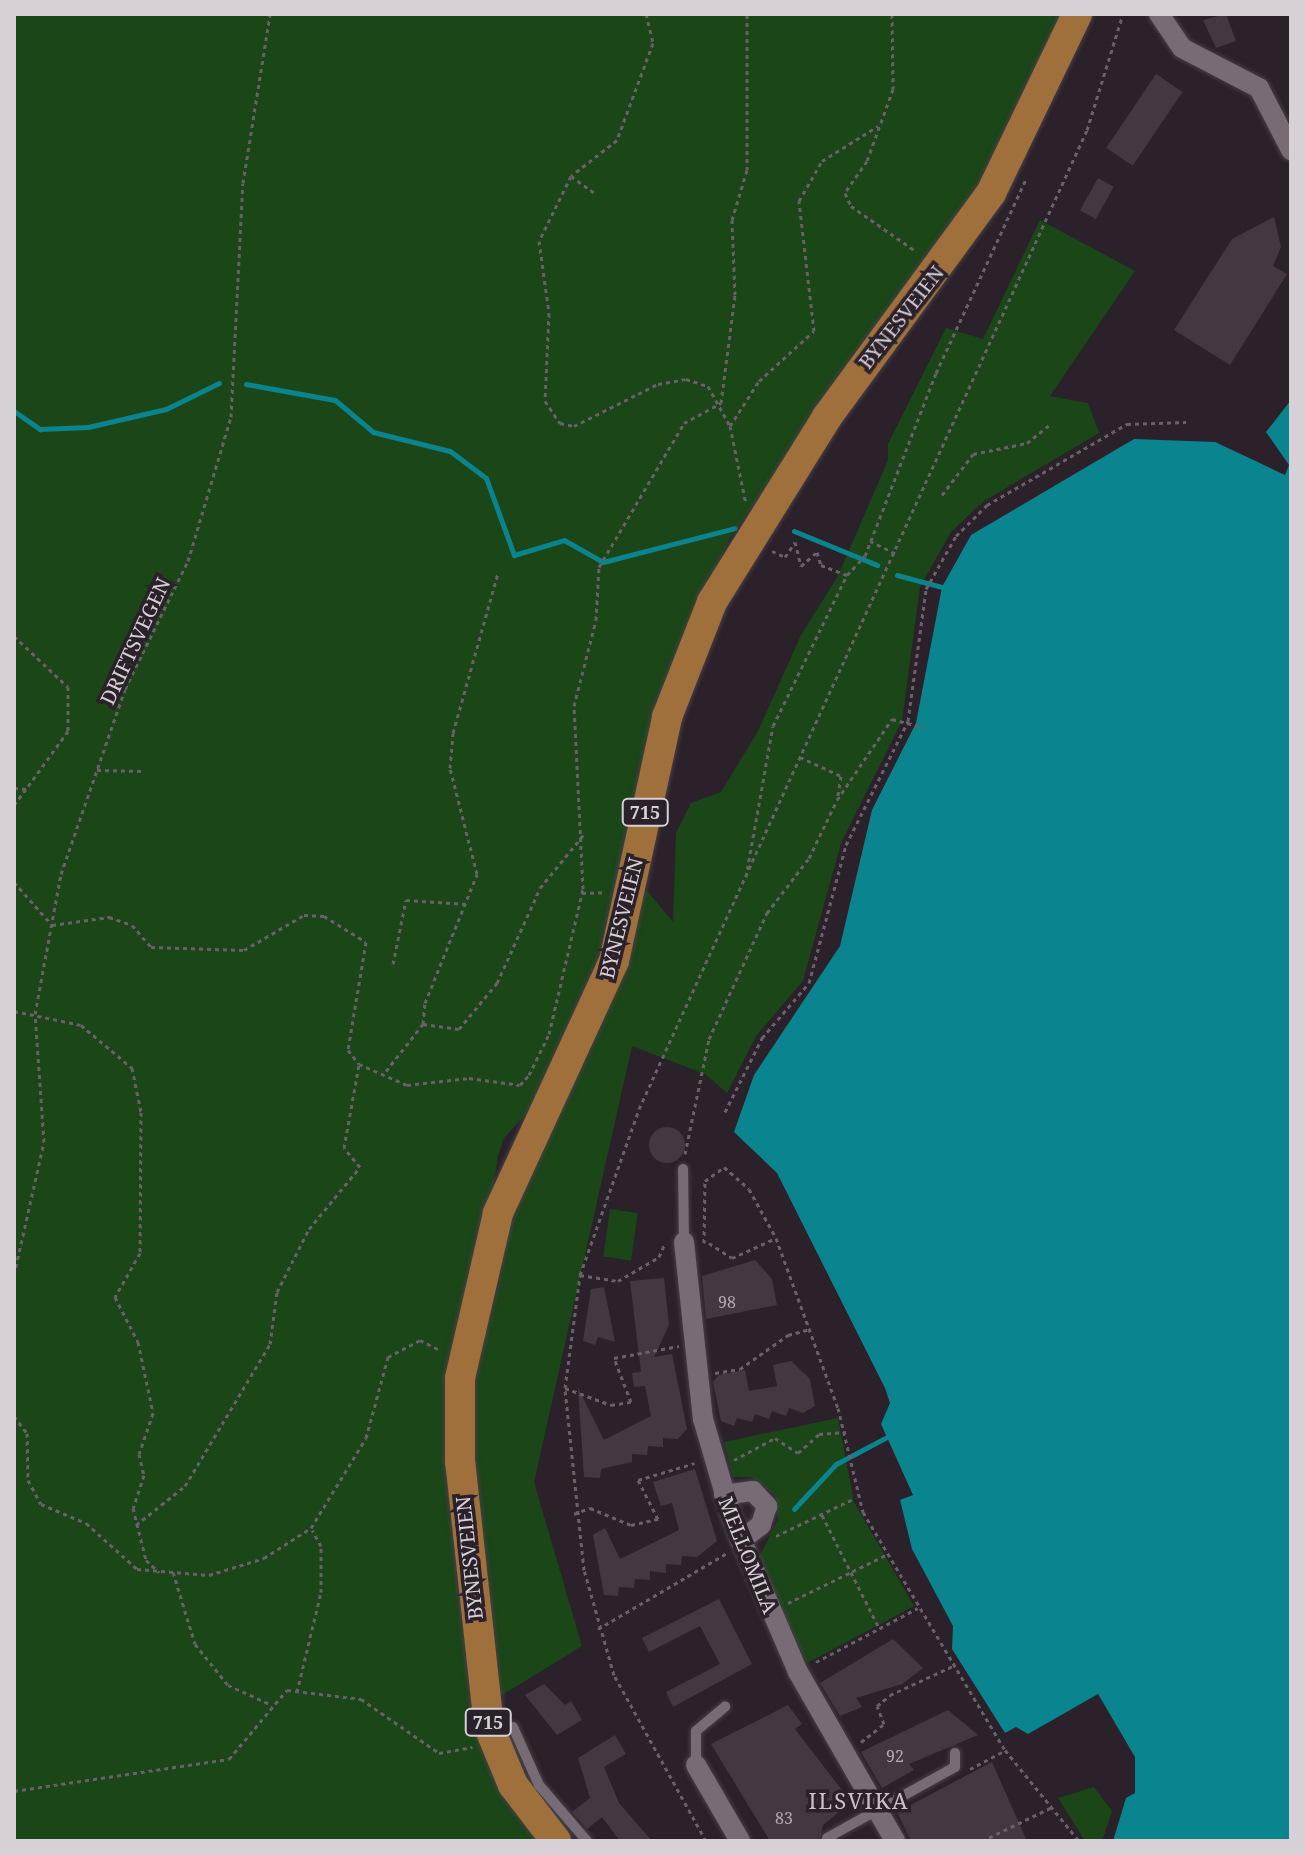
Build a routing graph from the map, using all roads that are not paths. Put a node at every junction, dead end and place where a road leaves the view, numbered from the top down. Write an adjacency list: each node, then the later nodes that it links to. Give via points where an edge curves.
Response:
1 (1077, 14): 14 (main road, BYNESVEIEN / 715, via 991,193 767,505 712,602 682,673 654,769 614,961 498,1213 460,1378 460,1462 489,1727 513,1785)
2 (1159, 14): 3 (street, via 1182,48 1259,88)
3 (1291, 150)
4 (683, 1169): 5 (lane)
5 (684, 1242): 6 (street, MELLOMILA, via 703,1462)
6 (724, 1495): 7 (street, MELLOMILA); 7 (street, via 753,1491 767,1506 761,1525)
7 (741, 1544): 12 (street, MELLOMILA, via 798,1672)
8 (725, 1707): 11 (lane, via 696,1731)
9 (513, 1727): 15 (lane, via 539,1785)
10 (955, 1753): 12 (lane, via 955,1767)
11 (696, 1765): 16 (street)
12 (876, 1809): 13 (lane); 17 (street, MELLOMILA)
13 (827, 1838)
14 (556, 1841)
15 (587, 1841)
16 (740, 1841)
17 (895, 1841)

